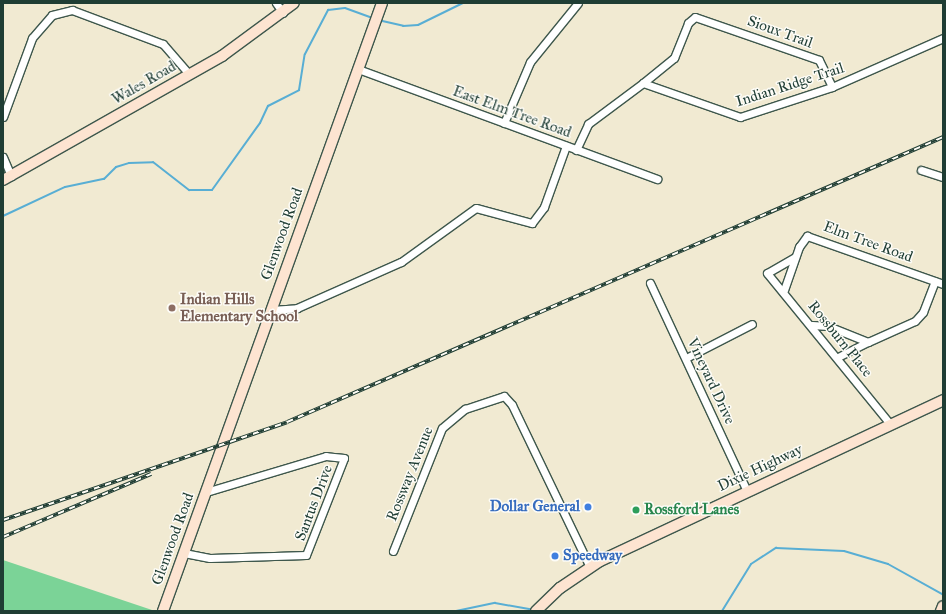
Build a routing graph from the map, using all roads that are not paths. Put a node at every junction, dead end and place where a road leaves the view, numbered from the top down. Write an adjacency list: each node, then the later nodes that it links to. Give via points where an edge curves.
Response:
1 (276, 3): 5 (street)
2 (294, 3): 5 (street, Wales Road)
3 (578, 3): 12 (street, via 530,62)
4 (382, 5): 7 (street, Glenwood Road)
5 (283, 12): 8 (street, Wales Road, via 245,42)
6 (943, 38): 10 (street, Indian Ridge Trail)
7 (358, 69): 12 (street, East Elm Tree Road); 25 (street, Glenwood Road)
8 (189, 74): 11 (street, via 163,44 72,10 52,15 32,38); 17 (street, Wales Road)
9 (643, 83): 10 (street, Indian Ridge Trail, via 734,117); 10 (street, Sioux Trail, via 674,58 688,23 695,16 819,60); 14 (street, via 588,124)
10 (832, 87)
11 (3, 117)
12 (504, 123): 13 (street, East Elm Tree Road)
13 (566, 146): 14 (street, East Elm Tree Road); 25 (street, via 541,215 532,223 476,208 402,262 297,308)
14 (576, 150): 19 (street, East Elm Tree Road)
15 (3, 157): 17 (street)
16 (922, 170): 18 (street)
17 (7, 178)
18 (943, 178)
19 (657, 179)
20 (795, 257): 21 (street, Elm Tree Road, via 804,239 812,236); 24 (street, Elm Tree Road); 24 (street, Rossburn Place, via 767,273)
21 (935, 281): 23 (street, Elm Tree Road); 28 (street, via 923,312 915,321)
22 (650, 283): 30 (street, Vineyard Drive)
23 (943, 284)
24 (784, 290): 27 (street, Rossburn Place)
25 (271, 310): 34 (street, Glenwood Road)
26 (752, 324): 30 (street)
27 (812, 325): 28 (street, via 828,326); 29 (street, Rossburn Place)
28 (868, 342): 29 (street)
29 (838, 357): 32 (street, Rossburn Place)
30 (686, 358): 33 (street, Vineyard Drive)
31 (943, 400): 32 (street, Dixie Highway)
32 (890, 424): 33 (street, Dixie Highway)
33 (747, 491): 37 (street, Dixie Highway)
34 (206, 492): 36 (street, Glenwood Road); 36 (street, Santus Drive, via 326,456 344,458 306,555 210,558)
35 (393, 551): 37 (street, Rossway Avenue, via 442,428 465,409 504,396 512,404)
36 (184, 553): 39 (street, Glenwood Road)
37 (590, 567): 40 (street, Dixie Highway, via 560,588)
38 (943, 606): 41 (street)
39 (163, 611)
40 (536, 611)
41 (941, 611)

